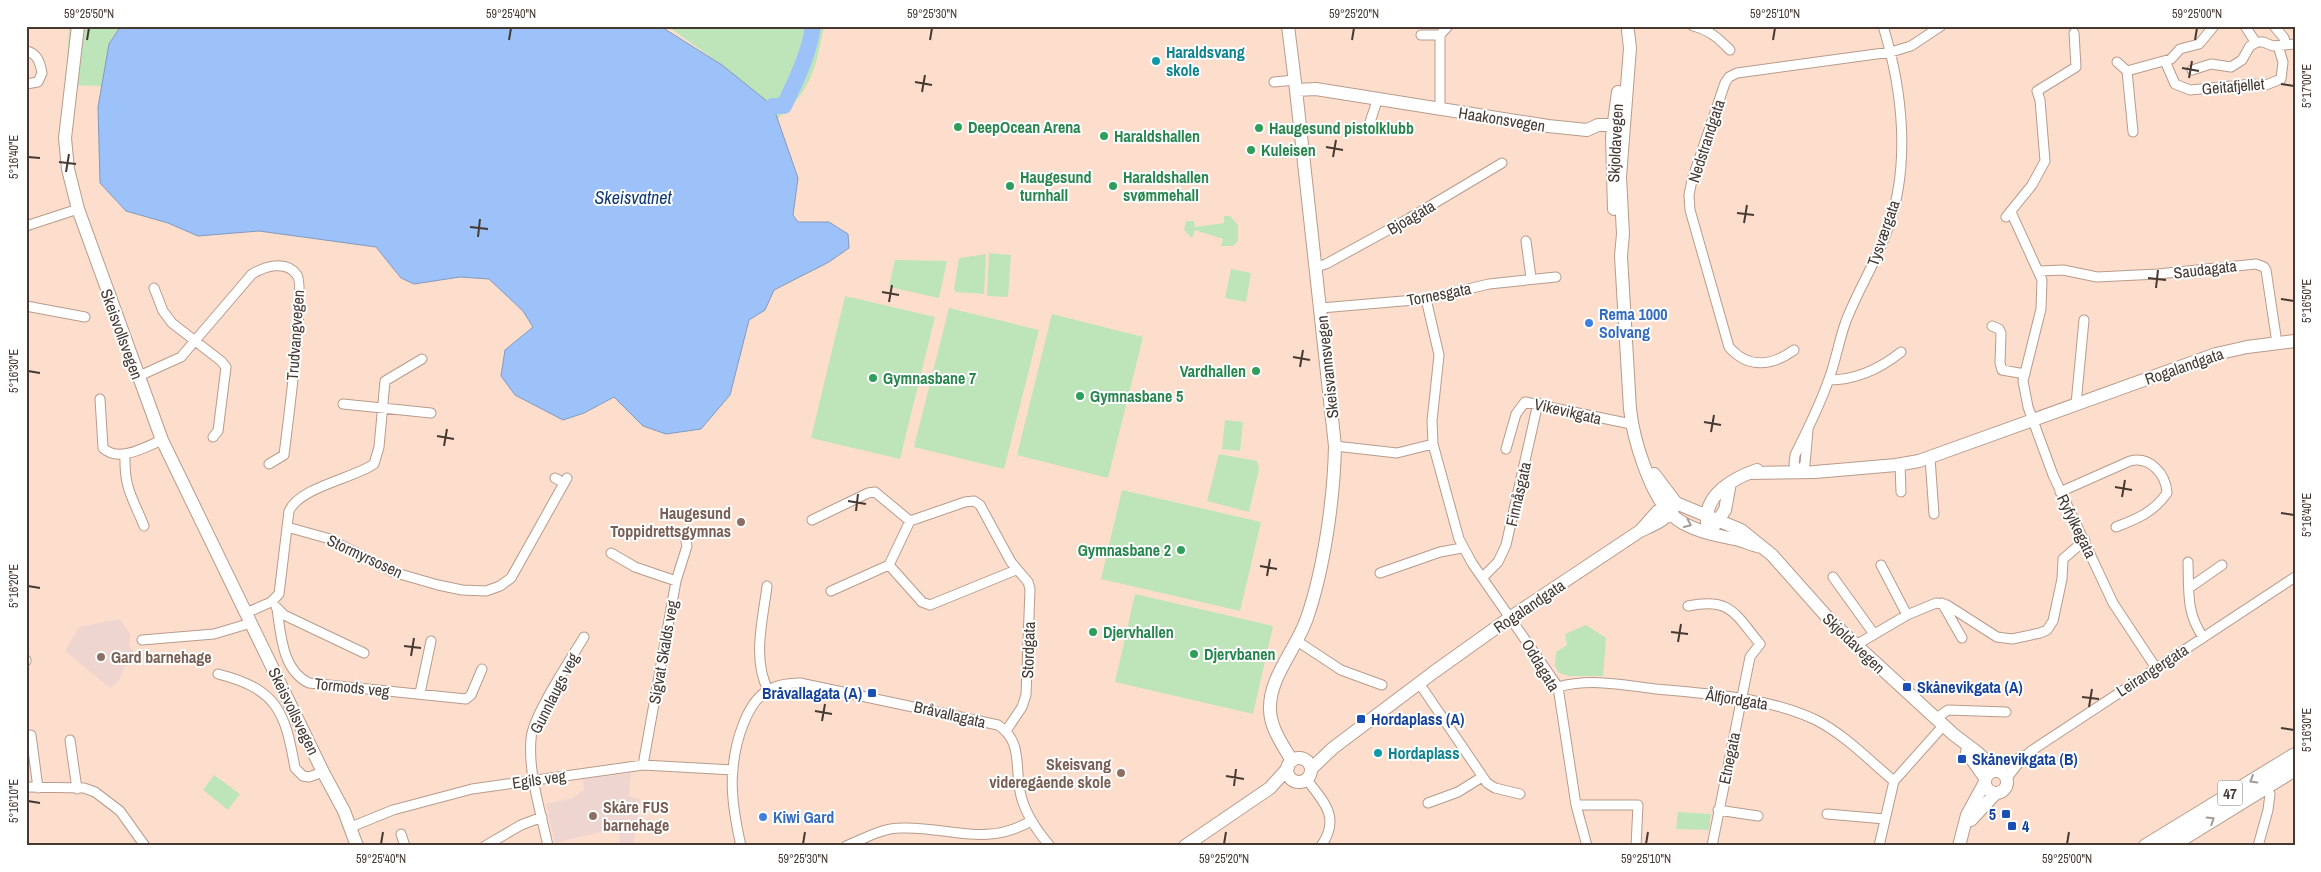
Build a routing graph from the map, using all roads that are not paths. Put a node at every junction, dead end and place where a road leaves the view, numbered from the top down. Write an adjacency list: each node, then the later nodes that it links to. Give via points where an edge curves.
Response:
1 (78, 26): 32 (street, Skeisvollsvegen, via 66,138 68,169)
2 (1288, 26): 25 (street)
3 (1448, 26): 13 (street)
4 (1693, 26): 16 (street, via 1714,34)
5 (1883, 26): 18 (street, Tysværgata)
6 (1940, 26): 18 (street, Nedstrandgata, via 1912,46)
7 (2214, 26): 19 (street, via 2200,44 2180,49)
8 (2245, 26): 14 (street)
9 (2274, 26): 15 (street)
10 (1629, 28): 29 (street, Skjoldavegen)
11 (2074, 33): 36 (street, Ryfylkegata, via 2076,67 2037,91 2045,161 2009,215)
12 (1422, 35): 13 (street)
13 (1440, 36): 27 (street)
14 (2256, 43): 15 (street); 21 (street, Geitafjellet, via 2250,46 2242,60 2231,67 2211,64)
15 (2288, 45): 19 (street, Geitafjellet, via 2281,78 2266,84 2190,90 2175,84)
16 (1730, 50)
17 (26, 51): 24 (street, via 37,57 42,73 38,82)
18 (1892, 52): 49 (street, Nedstrandgata, via 1737,73 1729,77 1692,180 1690,210 1729,347 1752,363 1772,362); 54 (street, Tysværgata, via 1901,115 1901,154 1894,209 1876,259 1846,321)
19 (2165, 61): 22 (street)
20 (2117, 62): 22 (street)
21 (2192, 70)
22 (2127, 71): 30 (street)
23 (1274, 82): 25 (street)
24 (26, 84)
25 (1296, 85): 26 (street, Haakonsvegen); 35 (street, Skeisvannsvegen)
26 (1378, 98): 27 (street, Haakonsvegen); 28 (street)
27 (1440, 109): 29 (street, Haakonsvegen, via 1587,130 1598,125)
28 (1370, 122)
29 (1616, 131): 62 (street, Skjoldavegen, via 1612,191 1621,256)
30 (2133, 132)
31 (1502, 163): 35 (street, Bjoagata, via 1408,220)
32 (78, 209): 33 (street); 53 (street, Skeisvollsvegen)
33 (26, 226)
34 (1526, 241): 38 (street)
35 (1316, 267): 42 (street, Skeisvannsvegen)
36 (2039, 271): 48 (street, Saudagata, via 2064,270 2097,277 2256,264 2266,270); 52 (street, Ryfylkegata, via 2043,291 2041,309)
37 (1556, 276): 38 (street, Tornesgata)
38 (1531, 278): 40 (street, Tornesgata)
39 (154, 288): 46 (street, via 163,311 172,323)
40 (1426, 299): 42 (street, Tornesgata); 65 (street, Oddagata, via 1439,355)
41 (26, 306): 43 (street)
42 (1321, 308): 66 (street, Skeisvannsvegen)
43 (85, 317)
44 (2084, 320): 58 (street)
45 (1992, 326): 52 (street, via 2001,333 2002,370)
46 (196, 341): 53 (street, Trudvangvegen, via 174,362); 63 (street, via 226,367 218,431); 70 (street, Trudvangvegen, via 252,274 275,266 288,268 298,275 300,288 284,455)
47 (2295, 341): 48 (street, Rogalandgata)
48 (2277, 343): 58 (street, Rogalandgata, via 2216,354)
49 (1794, 350)
50 (1901, 352): 54 (street, via 1884,366 1843,380)
51 (422, 359): 59 (street, via 385,381)
52 (2025, 374): 61 (street, Ryfylkegata, via 2023,389)
53 (137, 377): 64 (street, Skeisvollsvegen)
54 (1829, 380): 72 (street, Tysværgata, via 1808,430)
55 (100, 399): 68 (street, via 104,448 112,455)
56 (1538, 403): 62 (street, Vikevikgata); 67 (street, Vikevikgata, via 1525,402 1521,406 1512,424); 98 (street, Finnåsgata, via 1506,545 1498,562)
57 (343, 404): 59 (street)
58 (2076, 404): 61 (street, Rogalandgata)
59 (382, 408): 60 (street); 84 (street, via 378,455 374,464 296,500 289,511)
60 (431, 413)
61 (2032, 420): 69 (street, Rogalandgata); 76 (street, Ryfylkegata)
62 (1631, 424): 77 (street, Skjoldavegen, via 1642,458)
63 (213, 437)
64 (162, 440): 68 (street); 110 (street, Skeisvollsvegen)
65 (1432, 444): 66 (street, via 1397,453); 90 (street, Oddagata)
66 (1335, 446): 116 (street, Skeisvannsvegen, via 1321,565 1311,606)
67 (1506, 449)
68 (125, 454): 83 (street, via 128,493)
69 (1930, 458): 71 (street, Rogalandgata); 78 (street)
70 (269, 464)
71 (1900, 464): 72 (street, Rogalandgata, via 1838,469); 75 (street)
72 (1799, 467): 74 (street, Rogalandgata, via 1749,473)
73 (555, 478): 84 (street, Stormyrsosen, via 566,481 511,578 486,590 462,590 393,572 330,538)
74 (1730, 483): 79 (street, Rogalandgata, via 1712,499); 82 (street, via 1725,510)
75 (1901, 492)
76 (2060, 492): 85 (street, via 2130,461 2149,462 2166,484 2167,493 2143,517); 87 (street, Ryfylkegata)
77 (1670, 508): 79 (street, Skjoldavegen); 86 (street, Skjoldavegen, one-way to 86, via 1686,524); 109 (street, Rogalandgata, via 1652,517 1640,531)
78 (1934, 514)
79 (1706, 516): 82 (street, Skjoldavegen); 86 (street)
80 (812, 520): 81 (street, via 868,492 875,492)
81 (910, 521): 93 (street); 96 (street, Stordgata, via 974,501 980,505)
82 (1719, 521): 86 (street); 89 (street, Skjoldavegen, via 1741,530)
83 (144, 526)
84 (287, 527): 106 (street, via 280,588)
85 (2116, 527)
86 (1708, 533): 89 (street, Skjoldavegen)
87 (2085, 540): 105 (street, via 2063,559 2057,608 2051,625 2040,632 2012,639 1997,637); 120 (street, Ryfylkegata, via 2114,602)
88 (686, 541): 101 (street, Sigvat Skalds veg)
89 (1761, 547): 118 (street, Skjoldavegen)
90 (1462, 548): 97 (street, via 1440,552); 98 (street, Oddagata)
91 (611, 553): 101 (street, via 636,567)
92 (2188, 562): 103 (street, Leirangergata)
93 (889, 565): 96 (street, via 922,602 930,605); 104 (street)
94 (1881, 565): 108 (street)
95 (2222, 565): 103 (street)
96 (1016, 570): 131 (street, Stordgata, via 1028,582 1030,589 1026,695)
97 (1380, 573)
98 (1483, 577): 109 (street, Oddagata)
99 (1833, 577): 111 (street)
100 (2295, 577): 113 (street, Leirangergata)
101 (676, 581): 136 (street, Sigvat Skalds veg)
102 (767, 586): 126 (street, via 760,662)
103 (2189, 588): 113 (street, Leirangergata, via 2192,619)
104 (831, 591)
105 (1942, 603): 108 (street, via 1930,604); 114 (street)
106 (274, 605): 110 (street); 119 (street, via 293,619); 127 (street, Tormods veg, via 288,662 301,679 329,686)
107 (1688, 606): 128 (street, Etnegata, via 1715,602 1726,606 1760,644 1750,657)
108 (1908, 615): 111 (street)
109 (1511, 617): 123 (street, Rogalandgata); 125 (street, Oddagata)
110 (248, 618): 115 (street, via 220,633); 139 (street, Skeisvollsvegen)
111 (1874, 634): 118 (street)
112 (584, 637): 143 (street, Gunnlaugs veg, via 533,728)
113 (2203, 637): 120 (street, Leirangergata)
114 (1962, 638)
115 (142, 640)
116 (1297, 641): 124 (street, via 1342,670); 135 (street, Skeisvannsvegen, via 1274,686 1270,710)
117 (431, 642): 127 (street)
118 (1856, 645): 130 (street, Skjoldavegen)
119 (364, 653)
120 (2156, 668): 141 (street, Leirangergata, via 2028,754 2005,765)
121 (482, 669): 127 (street, Tormods veg, via 471,695 466,698)
122 (218, 674): 139 (street, Skeisvollsvegen, via 251,684 267,695 285,726 295,768 309,777)
123 (1419, 684): 140 (street, Rogalandgata); 142 (street)
124 (1382, 685)
125 (1558, 687): 128 (street, Ålfjordgata, via 1603,682); 154 (street, Oddagata)
126 (768, 690): 131 (street, Bråvallagata, via 788,683 811,684 987,722); 138 (street, via 744,719)
127 (420, 693)
128 (1742, 699): 145 (street, Ålfjordgata, via 1784,708 1818,722 1852,745); 155 (street, Etnegata)
129 (2006, 712): 130 (street, via 1948,710)
130 (1944, 726): 141 (street, Skjoldavegen); 144 (street, Skjoldavegen); 145 (street)
131 (1006, 731): 160 (street, Bråvallagata, via 1015,745 1021,795)
132 (31, 735): 147 (street)
133 (70, 740): 149 (street)
134 (2295, 755): 179 (main road, 47, one-way to 179)
135 (1290, 764): 140 (street, via 1298,758); 140 (street, Skeisvannsvegen, via 1289,777); 148 (street)
136 (643, 765): 138 (street, Egils veg); 143 (street, Egils veg)
137 (2295, 769): 180 (main road, 47, one-way to 137)
138 (732, 770): 169 (street)
139 (323, 772): 161 (street, Skeisvollsvegen)
140 (1305, 773): 148 (street); 173 (street, via 1330,814 1327,836)
141 (2001, 774): 144 (street, via 1990,773); 150 (street, via 2005,788)
142 (1482, 777): 151 (street, via 1495,788); 153 (street, via 1458,792)
143 (534, 780): 158 (street, Gunnlaugs veg); 161 (street, Egils veg, via 456,792 393,810)
144 (1985, 780): 150 (street, via 1987,789); 162 (street, via 1966,815)
145 (1894, 781): 159 (street)
146 (26, 788): 147 (street)
147 (38, 788): 149 (street)
148 (1270, 788): 172 (street)
149 (78, 789): 164 (street, via 95,792 113,804)
150 (1996, 793): 162 (street)
151 (1520, 794)
152 (2270, 794): 181 (street)
153 (1428, 803)
154 (1576, 805): 174 (street, Oddagata); 175 (street, via 1638,805)
155 (1718, 810): 157 (street); 176 (street, Etnegata)
156 (1827, 814): 159 (street)
157 (1758, 816)
158 (542, 817): 167 (street); 168 (street, Gunnlaugs veg)
159 (1885, 819): 177 (street)
160 (1031, 821): 170 (street, via 1016,830 986,836 911,828 889,829); 171 (street, Bråvallagata)
161 (351, 827): 165 (street, Skeisvollsvegen)
162 (1964, 827): 178 (street)
163 (401, 834): 166 (street)
164 (145, 846)
165 (357, 846)
166 (405, 846)
167 (485, 846)
168 (548, 846)
169 (741, 846)
170 (848, 846)
171 (1050, 846)
172 (1185, 846)
173 (1320, 846)
174 (1587, 846)
175 (1636, 846)
176 (1712, 846)
177 (1879, 846)
178 (1959, 846)
179 (2146, 846)
180 (2170, 846)
181 (2258, 846)

